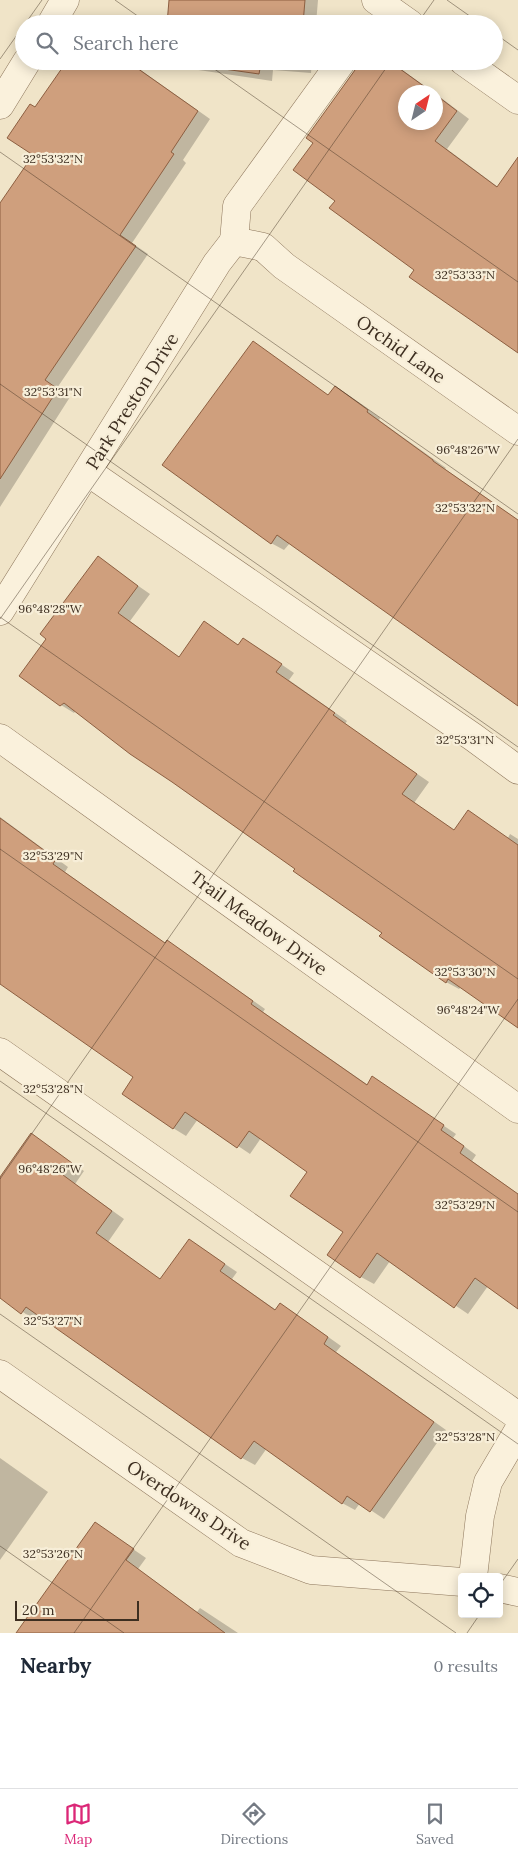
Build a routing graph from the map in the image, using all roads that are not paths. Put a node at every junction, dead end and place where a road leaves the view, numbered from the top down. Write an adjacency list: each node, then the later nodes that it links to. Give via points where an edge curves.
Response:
1 (65, 0): 3 (street)
2 (376, 10): 4 (street)
3 (56, 15)
4 (388, 15)
5 (21, 70): 9 (street)
6 (335, 70): 10 (street, via 237,206)
7 (476, 70): 8 (street)
8 (518, 100)
9 (0, 105)
10 (234, 241): 11 (street, Orchid Lane, via 263,248); 12 (street, Park Preston Drive, via 217,263)
11 (518, 431)
12 (88, 472): 13 (street, Park Preston Drive); 15 (street)
13 (0, 611)
14 (0, 738): 17 (street, Trail Meadow Drive)
15 (518, 770)
16 (0, 1052): 19 (street)
17 (518, 1109)
18 (0, 1374): 22 (street, Overdowns Drive, via 241,1544 311,1570)
19 (518, 1416)
20 (518, 1430): 21 (street, via 488,1482 480,1516)
21 (473, 1573)
22 (458, 1582)
23 (503, 1589): 24 (street)
24 (518, 1592)

